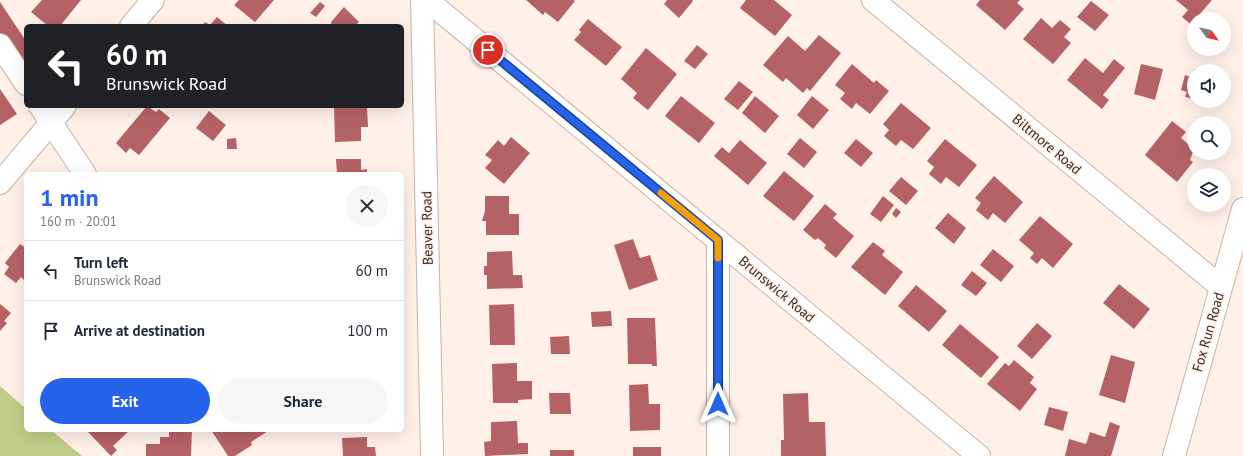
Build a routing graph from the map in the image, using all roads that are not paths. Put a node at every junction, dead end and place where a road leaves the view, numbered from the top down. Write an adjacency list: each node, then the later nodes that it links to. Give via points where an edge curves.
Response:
1 (153, 0): 5 (street)
2 (422, 0): 15 (street, Beaver Road)
3 (427, 0): 13 (street, Brunswick Road)
4 (873, 0): 14 (street, Biltmore Road)
5 (133, 24)
6 (0, 44): 7 (street)
7 (24, 81)
8 (60, 108): 9 (street)
9 (46, 114): 10 (street); 11 (street)
10 (84, 172)
11 (0, 183)
12 (1243, 209): 14 (street, Fox Run Road)
13 (718, 240): 16 (street); 17 (street, Brunswick Road)
14 (1221, 287): 18 (street, Fox Run Road)
15 (432, 456)
16 (718, 456)
17 (979, 456)
18 (1174, 456)

